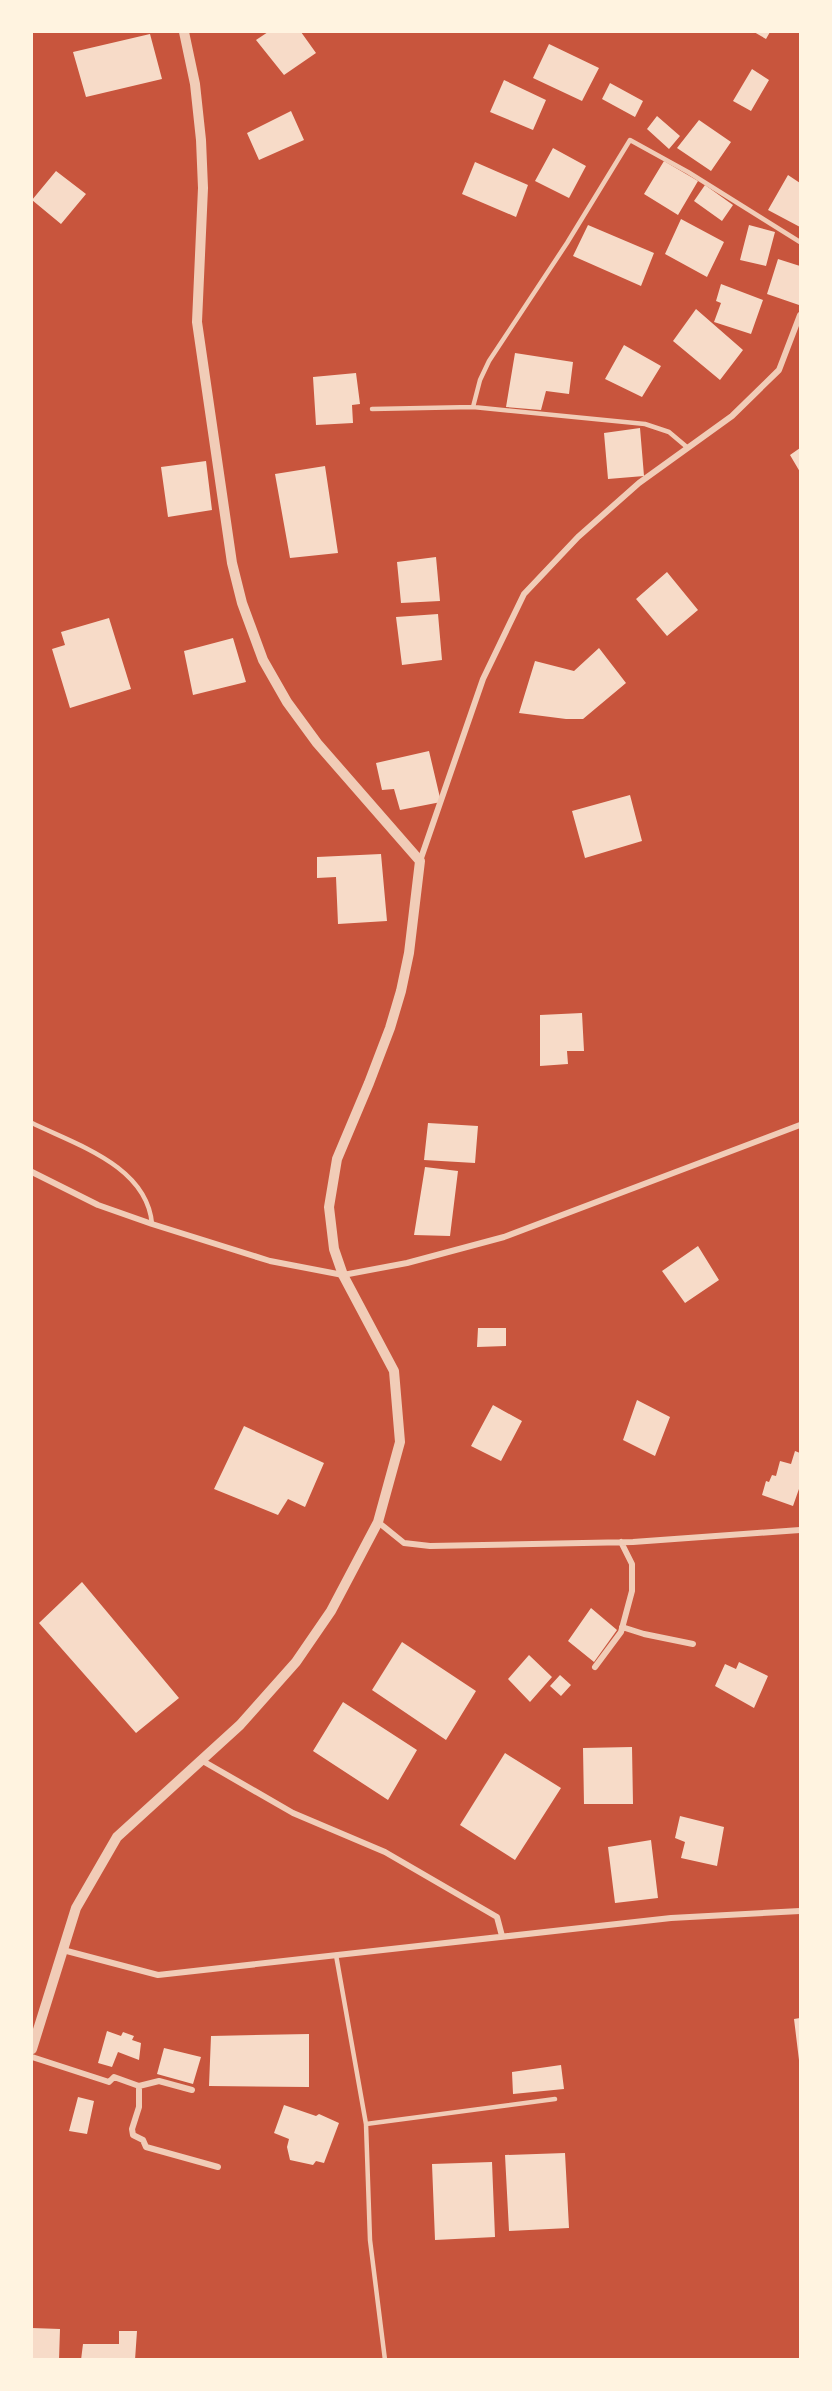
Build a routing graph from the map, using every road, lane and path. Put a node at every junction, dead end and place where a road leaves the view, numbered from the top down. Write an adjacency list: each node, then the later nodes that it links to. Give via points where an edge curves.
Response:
1 (184, 32): 7 (street, via 201,141 201,359 232,563 242,603 263,660 287,702 317,743)
2 (801, 242): 4 (lane, via 630,140 489,361)
3 (801, 315): 6 (street, via 779,370 732,416)
4 (474, 407): 5 (lane); 6 (lane, via 645,424 669,432)
5 (372, 409)
6 (688, 448): 7 (street, via 639,483 587,529 524,594 483,679)
7 (420, 861): 12 (street, via 410,953 401,991 331,1182 331,1232)
8 (32, 1123): 11 (lane, via 127,1174 149,1205)
9 (801, 1125): 12 (street, via 504,1237 407,1263)
10 (32, 1173): 11 (street)
11 (152, 1224): 12 (street, via 270,1261)
12 (343, 1275): 13 (street, via 394,1371 400,1442)
13 (378, 1522): 15 (street, via 404,1543 430,1546); 19 (street, via 331,1611 296,1662 240,1725)
14 (801, 1530): 15 (street)
15 (621, 1542): 16 (street, via 632,1564 632,1591)
16 (622, 1627): 17 (street); 18 (street)
17 (693, 1644)
18 (595, 1667)
19 (201, 1760): 21 (street, via 293,1813 385,1852 497,1917); 22 (street, via 117,1838 76,1908)
20 (801, 1911): 21 (street, via 670,1918)
21 (502, 1936): 23 (street)
22 (63, 1950): 23 (street, via 158,1975); 24 (street)
23 (336, 1955): 29 (lane)
24 (32, 2049)
25 (32, 2057): 26 (street, via 109,2082 114,2077)
26 (139, 2086): 27 (street, via 159,2081); 30 (street, via 133,2135 146,2147)
27 (192, 2090)
28 (555, 2099): 29 (lane)
29 (366, 2124): 31 (lane, via 370,2240)
30 (218, 2167)
31 (386, 2360)

